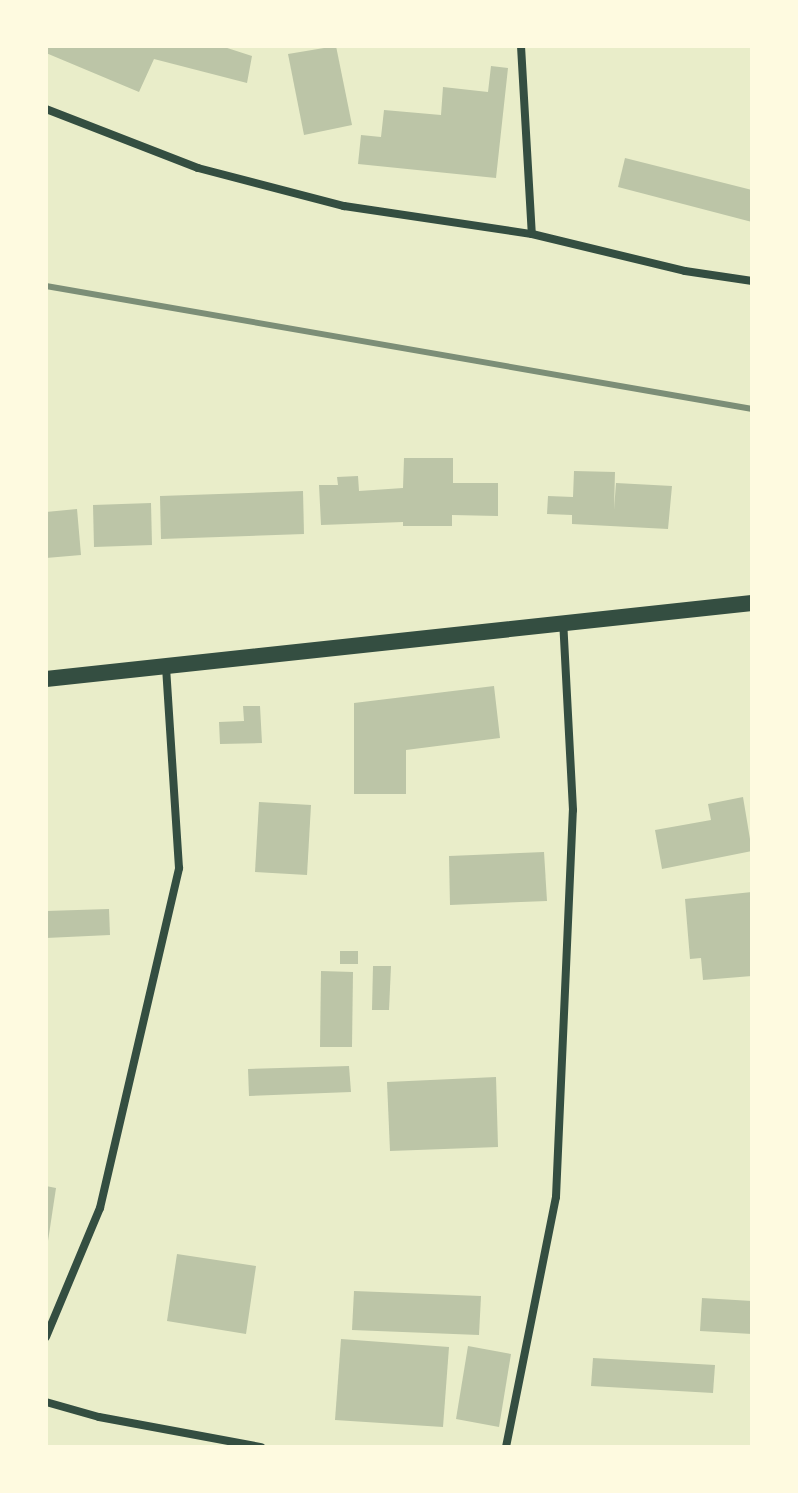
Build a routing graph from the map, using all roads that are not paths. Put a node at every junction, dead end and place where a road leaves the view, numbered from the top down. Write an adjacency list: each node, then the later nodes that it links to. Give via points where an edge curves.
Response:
1 (521, 46): 3 (street)
2 (46, 109): 3 (street, via 227,176 344,206)
3 (532, 234): 4 (street, via 685,271)
4 (752, 281)
5 (752, 603): 6 (main road)
6 (563, 622): 7 (main road); 11 (street, via 573,810 556,1197)
7 (166, 667): 8 (main road); 9 (street, via 179,868 100,1208)
8 (46, 679)
9 (46, 1337)
10 (46, 1402): 12 (street)
11 (508, 1444)
12 (261, 1447)

